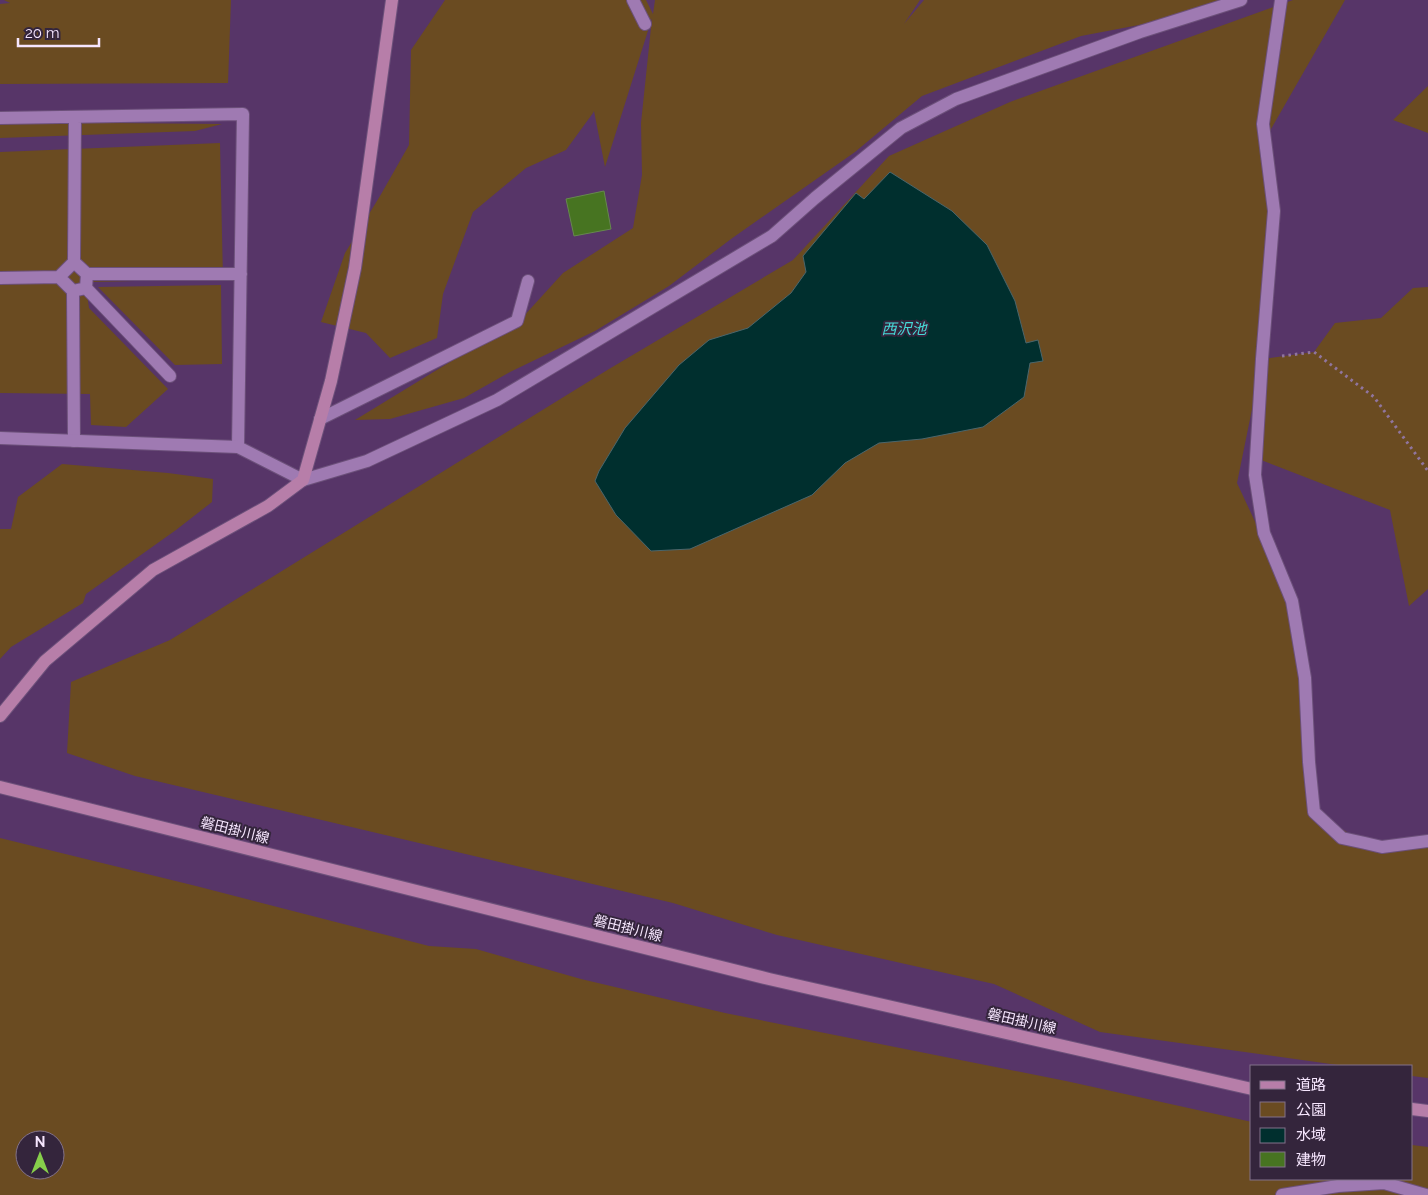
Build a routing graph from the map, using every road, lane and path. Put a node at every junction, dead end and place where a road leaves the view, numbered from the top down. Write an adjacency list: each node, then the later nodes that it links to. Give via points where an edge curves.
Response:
1 (392, 0): 17 (main road, via 355,268)
2 (633, 0): 5 (street)
3 (1241, 0): 22 (street, via 1140,32 956,99 901,128 772,236 497,400 368,461)
4 (1282, 0): 15 (street, via 1263,124 1274,210)
5 (645, 24)
6 (75, 117): 7 (street); 8 (street); 10 (street, via 243,114)
7 (0, 118)
8 (74, 262): 9 (street); 11 (street)
9 (87, 274): 10 (street); 14 (street)
10 (241, 274): 20 (street)
11 (59, 277): 12 (street); 14 (street)
12 (0, 278)
13 (528, 281): 17 (street, via 518,321)
14 (80, 289): 16 (street); 19 (street)
15 (1262, 359): 21 (path, via 1314,352 1374,397); 25 (street, via 1255,475 1264,533 1292,601 1305,678 1314,812 1342,838 1382,848)
16 (170, 376)
17 (320, 419): 22 (main road)
18 (0, 438): 19 (street)
19 (74, 441): 20 (street)
20 (238, 447): 22 (street)
21 (1428, 471)
22 (303, 480): 23 (main road, via 268,506 153,570 45,661)
23 (0, 716)
24 (0, 787): 26 (main road, 磐田掛川線, via 769,979)
25 (1428, 841)
26 (1250, 1089)
27 (1413, 1109): 28 (main road)
28 (1428, 1111)
29 (1282, 1195): 30 (street, via 1384,1183)
30 (1426, 1195)

